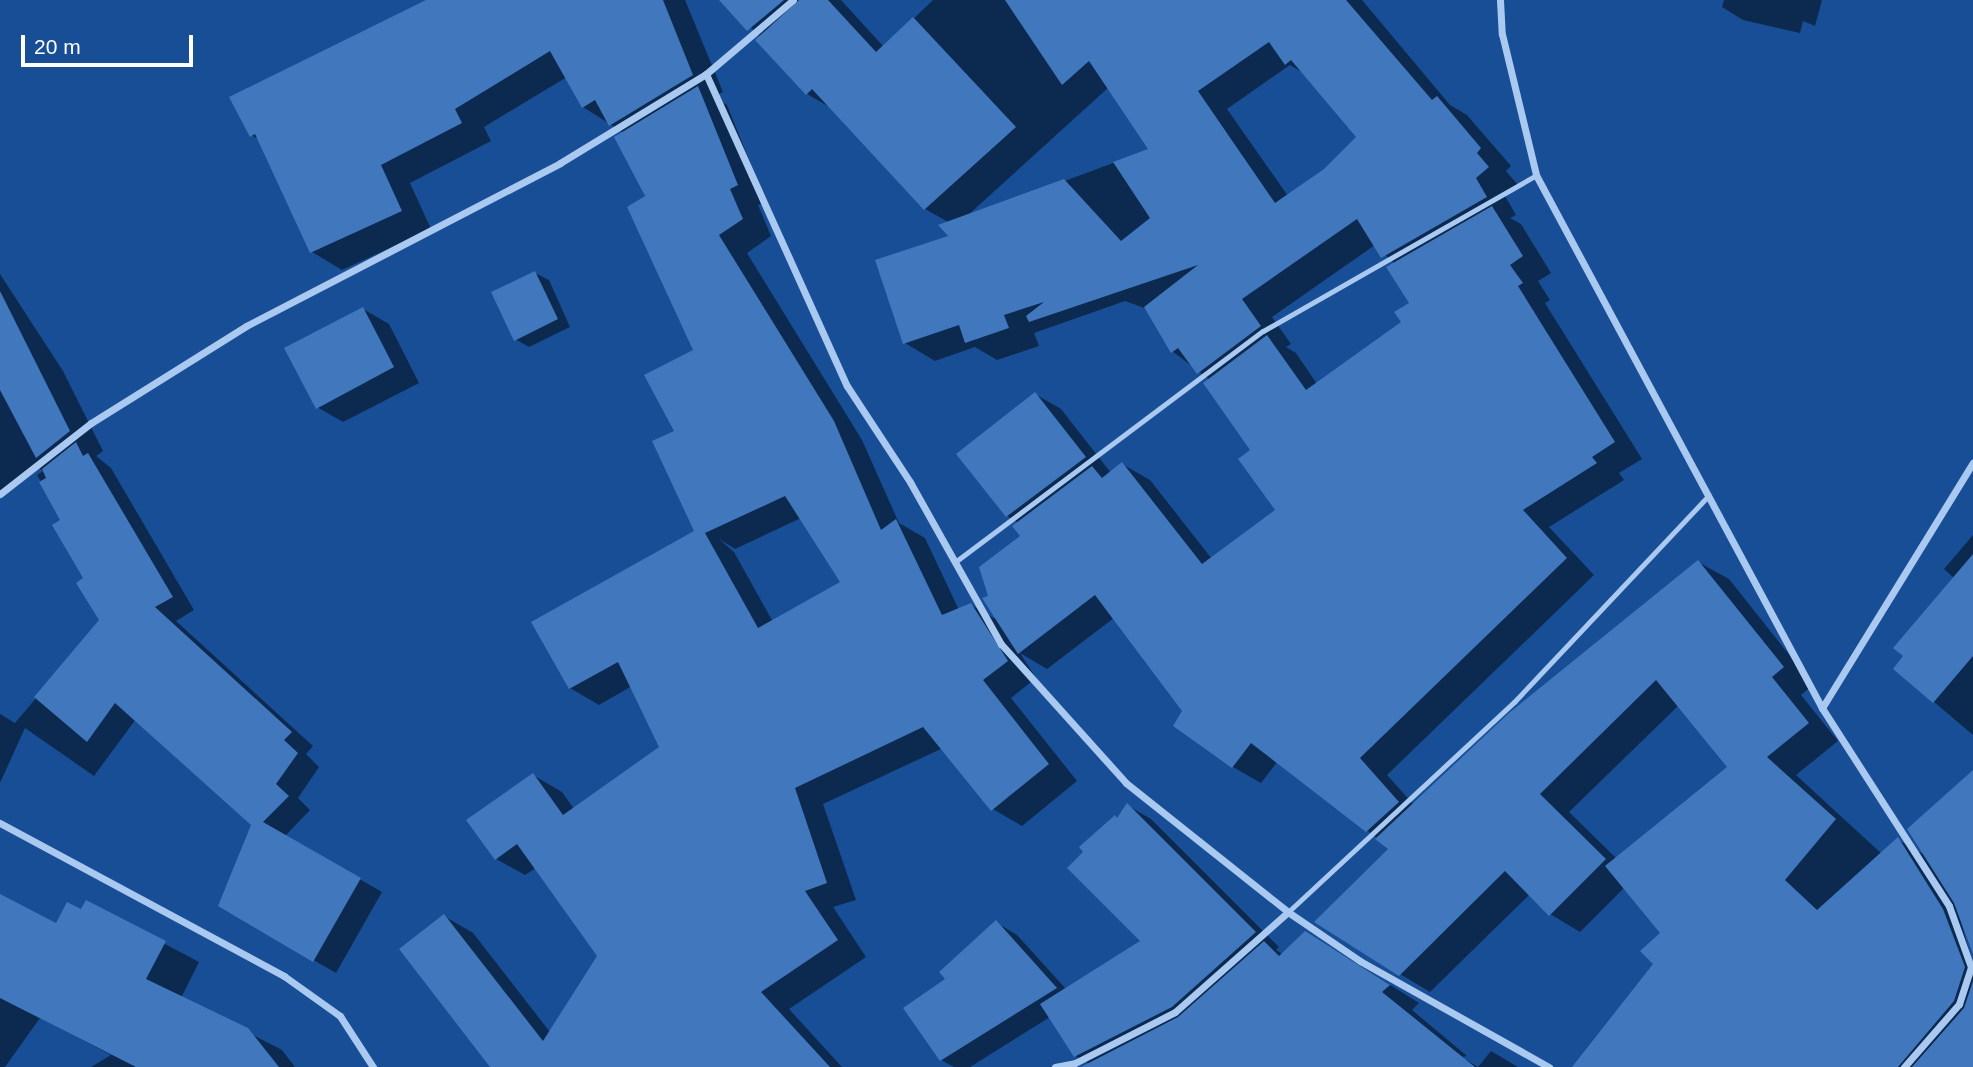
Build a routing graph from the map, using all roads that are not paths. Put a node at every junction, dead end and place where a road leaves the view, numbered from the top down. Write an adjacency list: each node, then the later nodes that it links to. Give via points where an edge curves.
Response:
1 (793, 0): 3 (street)
2 (1500, 0): 4 (street, via 1502,34)
3 (706, 74): 6 (street, via 560,163 246,326 91,424); 8 (street, via 847,386 911,482)
4 (1536, 175): 7 (street); 8 (lane, via 1263,331)
5 (1973, 463): 9 (street)
6 (0, 494)
7 (1709, 495): 9 (street); 11 (lane, via 1514,702)
8 (955, 562): 11 (street, via 1001,644 1126,783)
9 (1822, 708): 15 (street, via 1949,906 1971,967 1959,1004)
10 (0, 823): 12 (street, via 284,976 340,1016)
11 (1288, 912): 13 (street, via 1175,1012 1075,1063); 14 (street, via 1360,961)
12 (373, 1067)
13 (1055, 1067)
14 (1549, 1067)
15 (1904, 1067)

